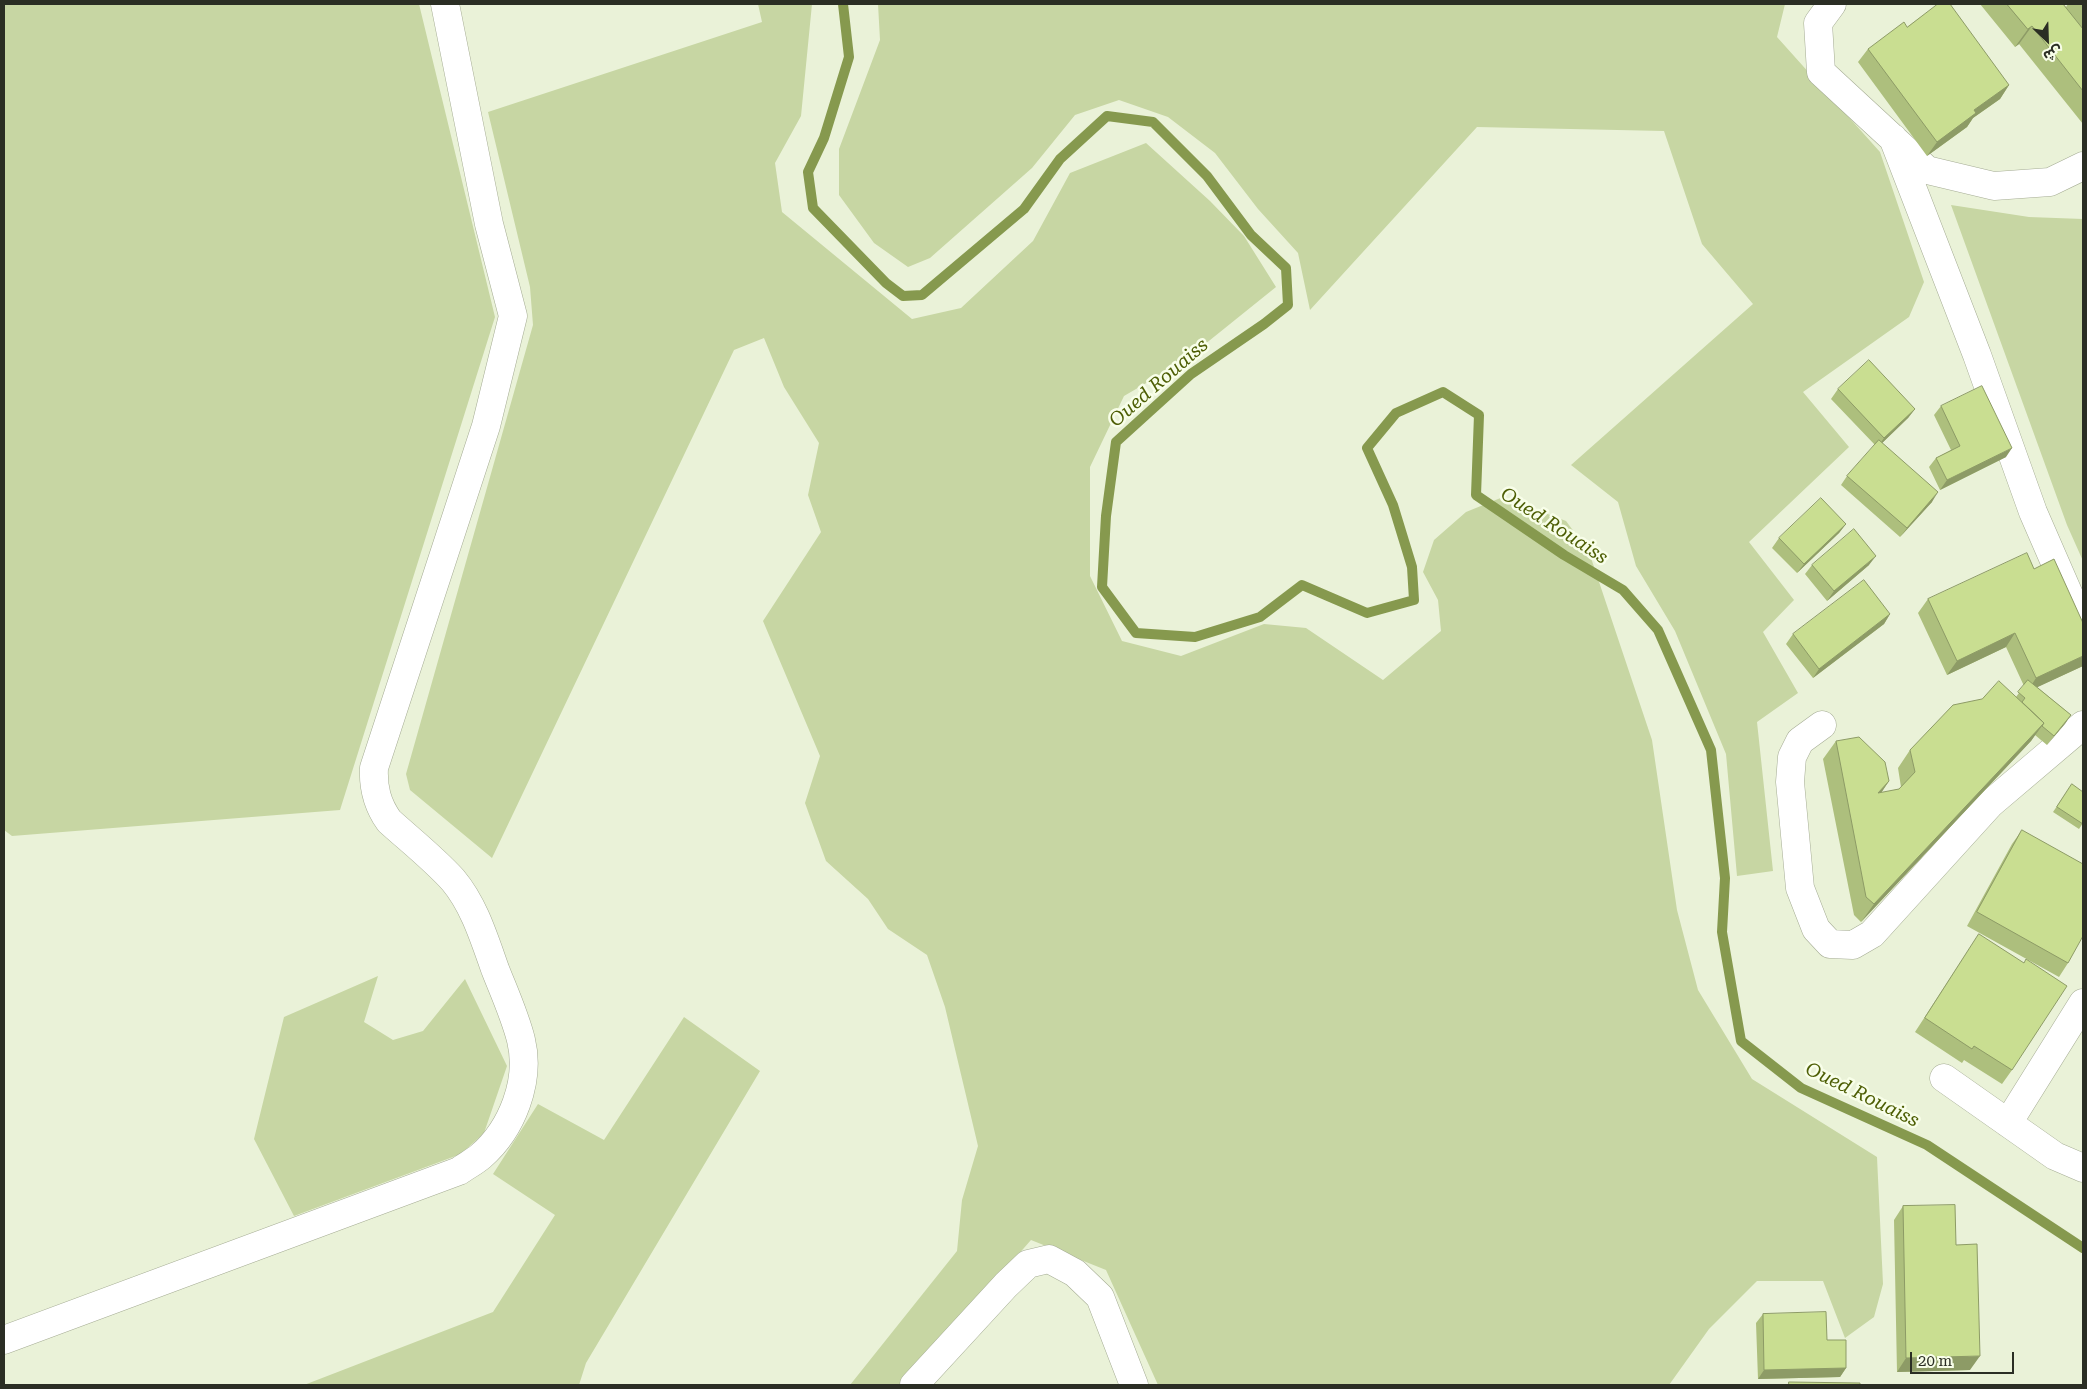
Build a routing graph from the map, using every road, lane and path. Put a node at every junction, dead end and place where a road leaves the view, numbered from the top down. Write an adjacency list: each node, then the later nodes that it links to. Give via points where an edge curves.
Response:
1 (444, 4): 12 (street, via 489,224 513,316 486,426 374,768 374,782 376,796 389,821 453,880 469,902 522,1040 520,1092 512,1116 498,1138 459,1171)
2 (1832, 4): 3 (street, via 1818,23 1821,72)
3 (1893, 138): 4 (street, via 1927,170 1994,186 2050,182); 5 (street, via 1977,355 2033,512)
4 (2083, 166)
5 (2083, 627)
6 (1822, 725): 7 (street, via 1800,741 1792,757 1790,782 1800,888 1816,929 1825,939 1830,944 1853,945 1872,934 1990,804)
7 (2083, 725)
8 (2083, 1003): 10 (street)
9 (1944, 1078): 10 (street)
10 (2008, 1122): 11 (street, via 2055,1156)
11 (2083, 1168)
12 (4, 1340)
13 (914, 1385): 14 (street, via 1028,1264 1049,1259 1075,1273 1100,1296)
14 (1134, 1385)

